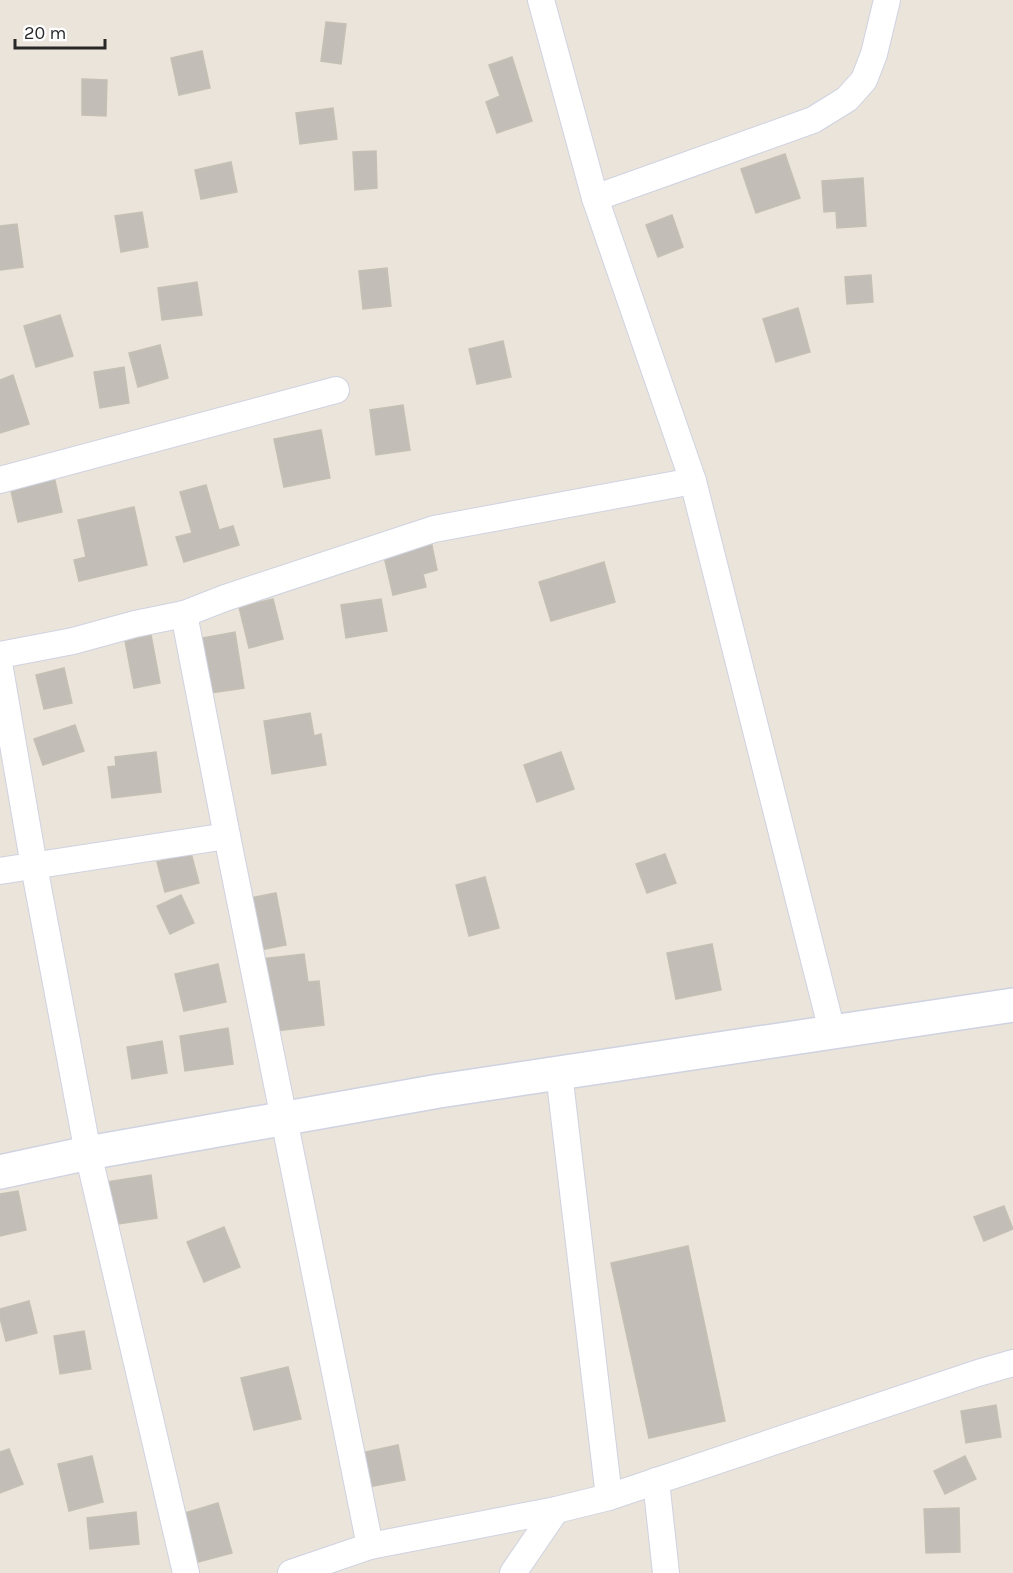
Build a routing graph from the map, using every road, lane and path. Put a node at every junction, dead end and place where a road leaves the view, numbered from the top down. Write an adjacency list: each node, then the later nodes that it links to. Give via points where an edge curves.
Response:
1 (541, 0): 3 (street)
2 (887, 0): 3 (street, via 864,80 847,99 813,120)
3 (595, 198): 6 (street)
4 (336, 390): 5 (street)
5 (0, 480)
6 (693, 481): 7 (street, via 434,529); 14 (street)
7 (184, 614): 8 (street); 10 (street)
8 (0, 655)
9 (0, 669): 11 (street)
10 (227, 836): 11 (street); 16 (street)
11 (34, 866): 12 (street); 17 (street)
12 (0, 872)
13 (1013, 1005): 14 (street)
14 (832, 1031): 15 (street)
15 (559, 1073): 16 (street); 21 (street)
16 (285, 1119): 17 (street); 23 (street)
17 (88, 1153): 18 (street); 24 (street)
18 (0, 1172)
19 (1013, 1363): 20 (street)
20 (656, 1481): 21 (street); 27 (street)
21 (609, 1497): 22 (street)
22 (556, 1510): 23 (street); 26 (street)
23 (370, 1546): 25 (street)
24 (186, 1573)
25 (291, 1573)
26 (513, 1573)
27 (666, 1573)

